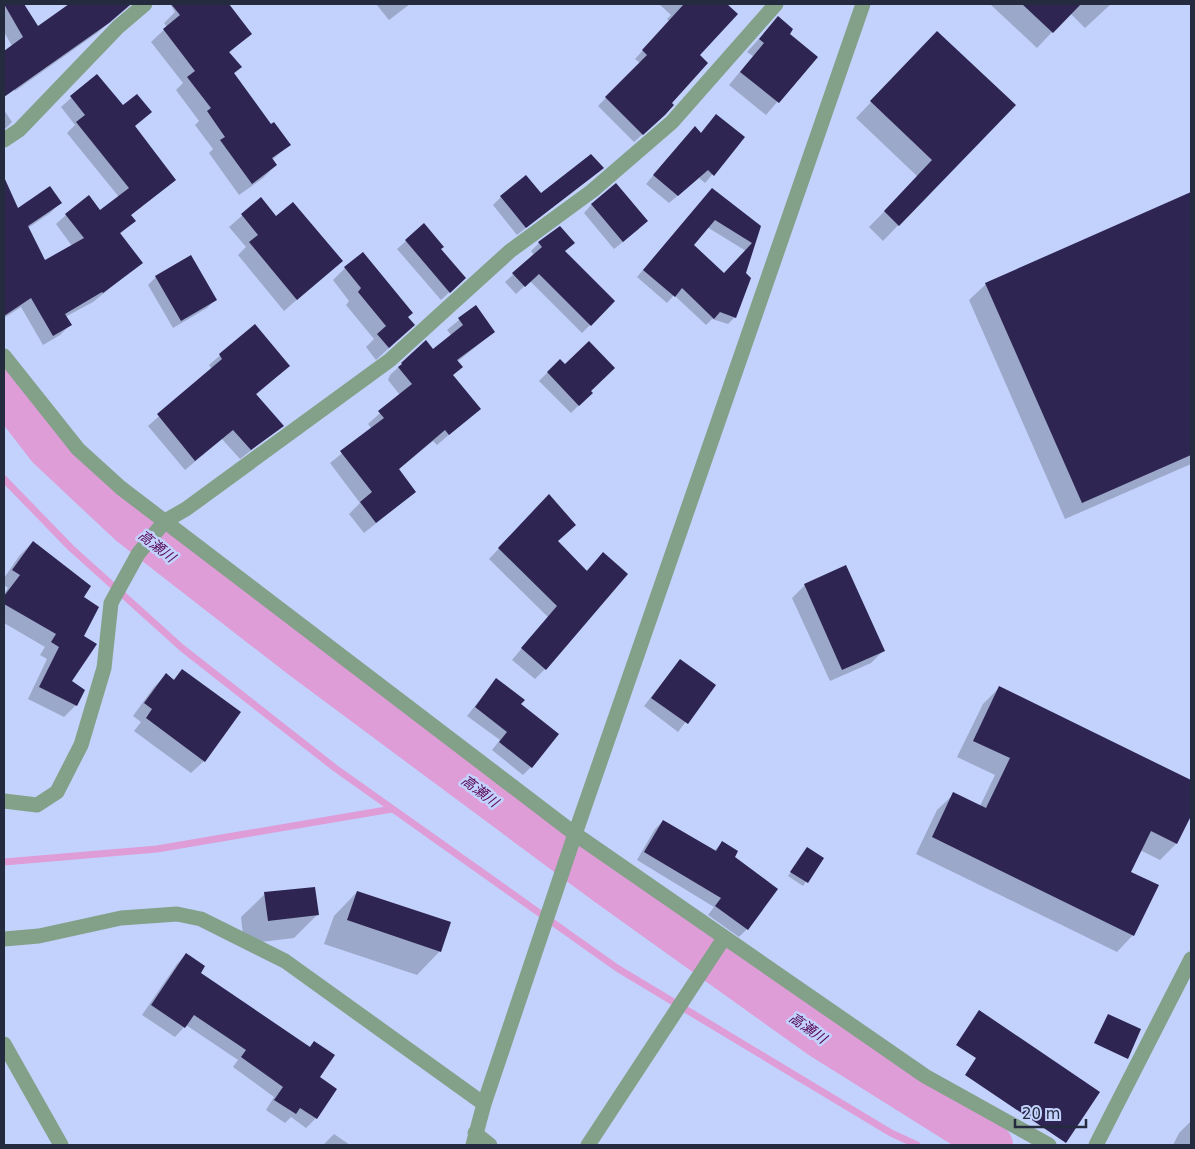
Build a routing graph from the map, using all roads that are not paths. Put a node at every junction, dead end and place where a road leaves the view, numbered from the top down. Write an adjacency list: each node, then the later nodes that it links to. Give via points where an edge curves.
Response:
1 (144, 4): 4 (street, via 19,130)
2 (776, 4): 6 (street, via 672,122 592,191 510,251 390,360)
3 (863, 4): 8 (street)
4 (4, 140)
5 (4, 356): 6 (street, via 78,449 120,488)
6 (165, 521): 7 (street, via 138,554 111,603 104,668 81,745 57,792 37,805); 8 (street)
7 (4, 801)
8 (575, 834): 9 (street); 14 (street)
9 (724, 938): 18 (street); 19 (street, via 925,1076)
10 (4, 939): 14 (street, via 39,936 121,918 177,914 201,919 285,961)
11 (1191, 959): 12 (street)
12 (1186, 982): 20 (street)
13 (4, 1044): 16 (street)
14 (484, 1104): 15 (street)
15 (474, 1139): 17 (street)
16 (62, 1145)
17 (490, 1145)
18 (588, 1145)
19 (1049, 1145)
20 (1096, 1145)

